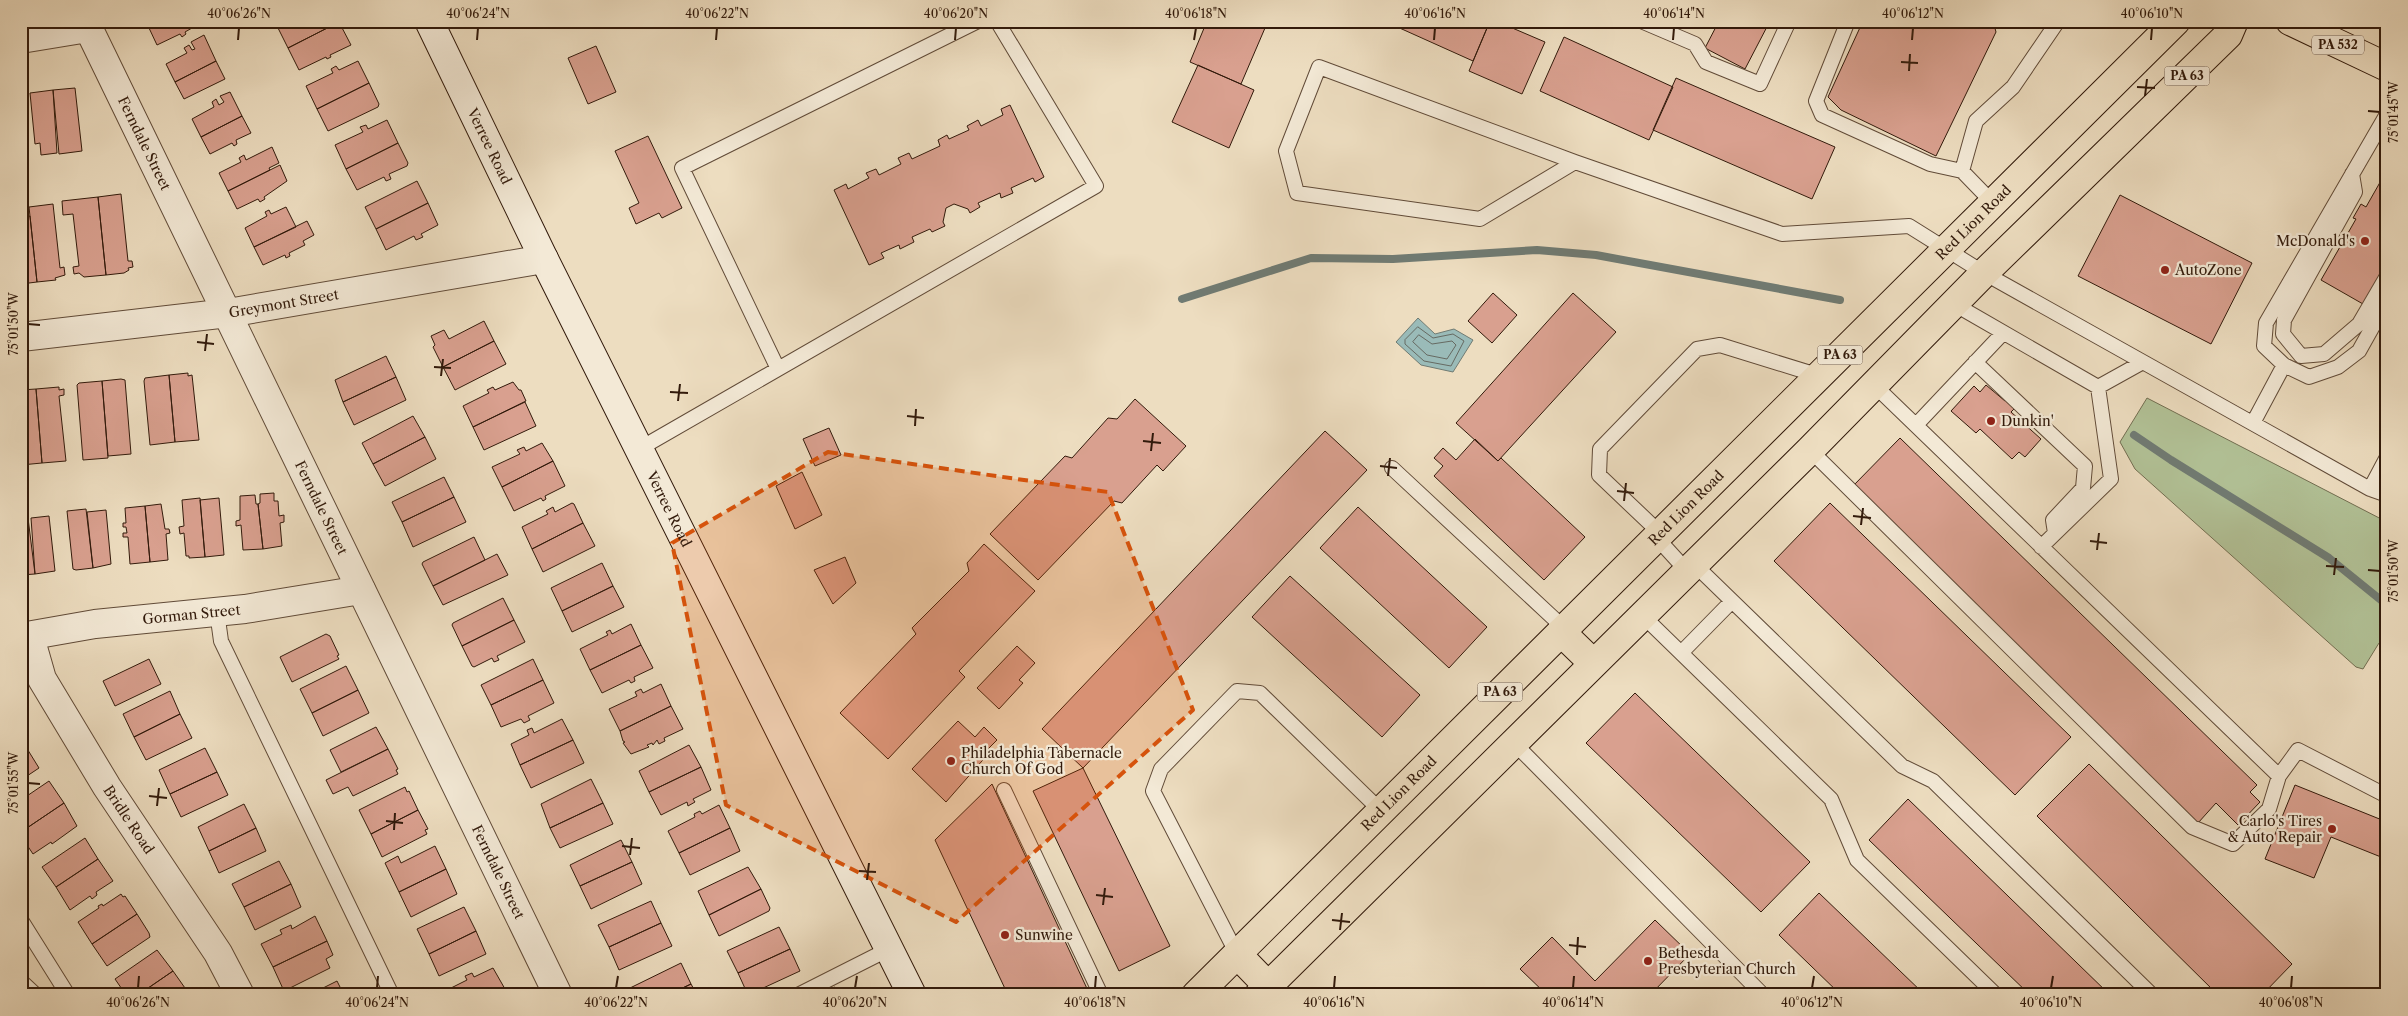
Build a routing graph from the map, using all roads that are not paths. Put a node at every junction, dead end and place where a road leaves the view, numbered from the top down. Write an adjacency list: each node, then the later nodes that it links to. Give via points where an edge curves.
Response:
1 (429, 21): 21 (street, Verree Road)
2 (978, 21): 32 (lane, via 682,168)
3 (997, 21): 32 (lane, via 1096,186)
4 (1641, 21): 5 (lane, via 1696,44 1706,62 1760,84)
5 (1789, 21)
6 (1848, 21): 17 (lane, via 1816,101 1822,115 1930,164)
7 (2058, 21): 17 (lane, via 2013,87 1976,120)
8 (2176, 21): 19 (main road, Red Lion Road / PA 63)
9 (2234, 21): 22 (main road, PA 63, via 2228,35)
10 (2290, 21): 13 (main road, PA 532)
11 (86, 25): 12 (street); 26 (street, Ferndale Street)
12 (21, 39)
13 (2387, 67)
14 (2387, 114): 15 (lane)
15 (2381, 138): 18 (lane)
16 (1576, 162): 16 (lane, via 1480,219 1297,193 1286,151 1319,67); 20 (lane, via 1782,234 1909,226)
17 (1962, 171): 19 (lane)
18 (2352, 174): 23 (lane, via 2356,192 2284,320 2283,334 2301,356 2324,354 2359,324); 31 (lane, via 2266,323 2264,346)
19 (1993, 203): 20 (main road, Red Lion Road / PA 63)
20 (1946, 249): 22 (lane); 33 (main road, Red Lion Road / PA 63)
21 (544, 259): 26 (street, Greymont Street); 38 (street, Verree Road)
22 (1984, 273): 25 (main road, PA 63); 30 (lane)
23 (2387, 276)
24 (2387, 301): 31 (lane, via 2359,351 2338,367 2309,377)
25 (1954, 304): 27 (lane); 34 (main road, PA 63)
26 (228, 313): 28 (street, Greymont Street); 48 (street, Ferndale Street)
27 (2003, 333): 29 (lane); 35 (lane)
28 (21, 337)
29 (1975, 362): 37 (lane); 44 (lane, via 2085,466 2083,488 2053,520)
30 (2143, 362): 35 (lane); 36 (lane)
31 (2284, 365): 36 (lane)
32 (778, 369): 38 (lane)
33 (1820, 376): 45 (main road, Red Lion Road / PA 63); 45 (lane, via 1720,345 1698,349 1600,449 1599,475)
34 (1874, 385): 37 (lane); 39 (main road, PA 63)
35 (2098, 387): 44 (lane, via 2110,479)
36 (2253, 423): 42 (lane)
37 (1916, 425): 46 (lane)
38 (639, 449): 62 (street, Verree Road)
39 (1810, 450): 47 (main road, PA 63); 57 (lane, via 2192,827 2233,844 2269,809)
40 (2387, 457): 42 (lane)
41 (1392, 468): 52 (lane)
42 (2370, 489): 43 (lane)
43 (2387, 495)
44 (2055, 533): 46 (lane)
45 (1658, 535): 47 (lane); 52 (main road, Red Lion Road / PA 63)
46 (2041, 547): 57 (lane)
47 (1690, 568): 49 (lane); 51 (main road, PA 63)
48 (362, 590): 50 (street, Gorman Street); 70 (street, Ferndale Street)
49 (1732, 601): 54 (lane); 77 (lane, via 1902,766 1933,781)
50 (217, 612): 53 (street, Gorman Street, via 95,624); 69 (lane, via 221,641)
51 (1642, 615): 54 (lane); 55 (main road, PA 63)
52 (1563, 630): 55 (main road); 60 (main road, Red Lion Road / PA 63)
53 (26, 637): 68 (street, Bridle Road, via 42,679 107,787 218,953)
54 (1681, 653): 76 (lane, via 1831,799 1857,860)
55 (1593, 663): 56 (main road, PA 63)
56 (1513, 742): 65 (main road, PA 63); 75 (lane)
57 (2279, 776): 59 (lane, via 2298,750)
58 (1004, 790): 73 (lane)
59 (2387, 796)
60 (1381, 810): 63 (main road, Red Lion Road / PA 63); 63 (lane, via 1260,693 1237,691 1161,769 1153,791)
61 (21, 920): 67 (lane)
62 (889, 949): 71 (lane); 72 (street, Verree Road)
63 (1232, 959): 65 (main road); 74 (main road, Red Lion Road / PA 63)
64 (21, 981): 66 (lane)
65 (1264, 990)
66 (36, 995)
67 (68, 995)
68 (240, 995)
69 (392, 995)
70 (558, 995)
71 (798, 995)
72 (912, 995)
73 (1101, 995)
74 (1196, 995)
75 (1763, 995)
76 (1996, 995)
77 (2152, 995)

